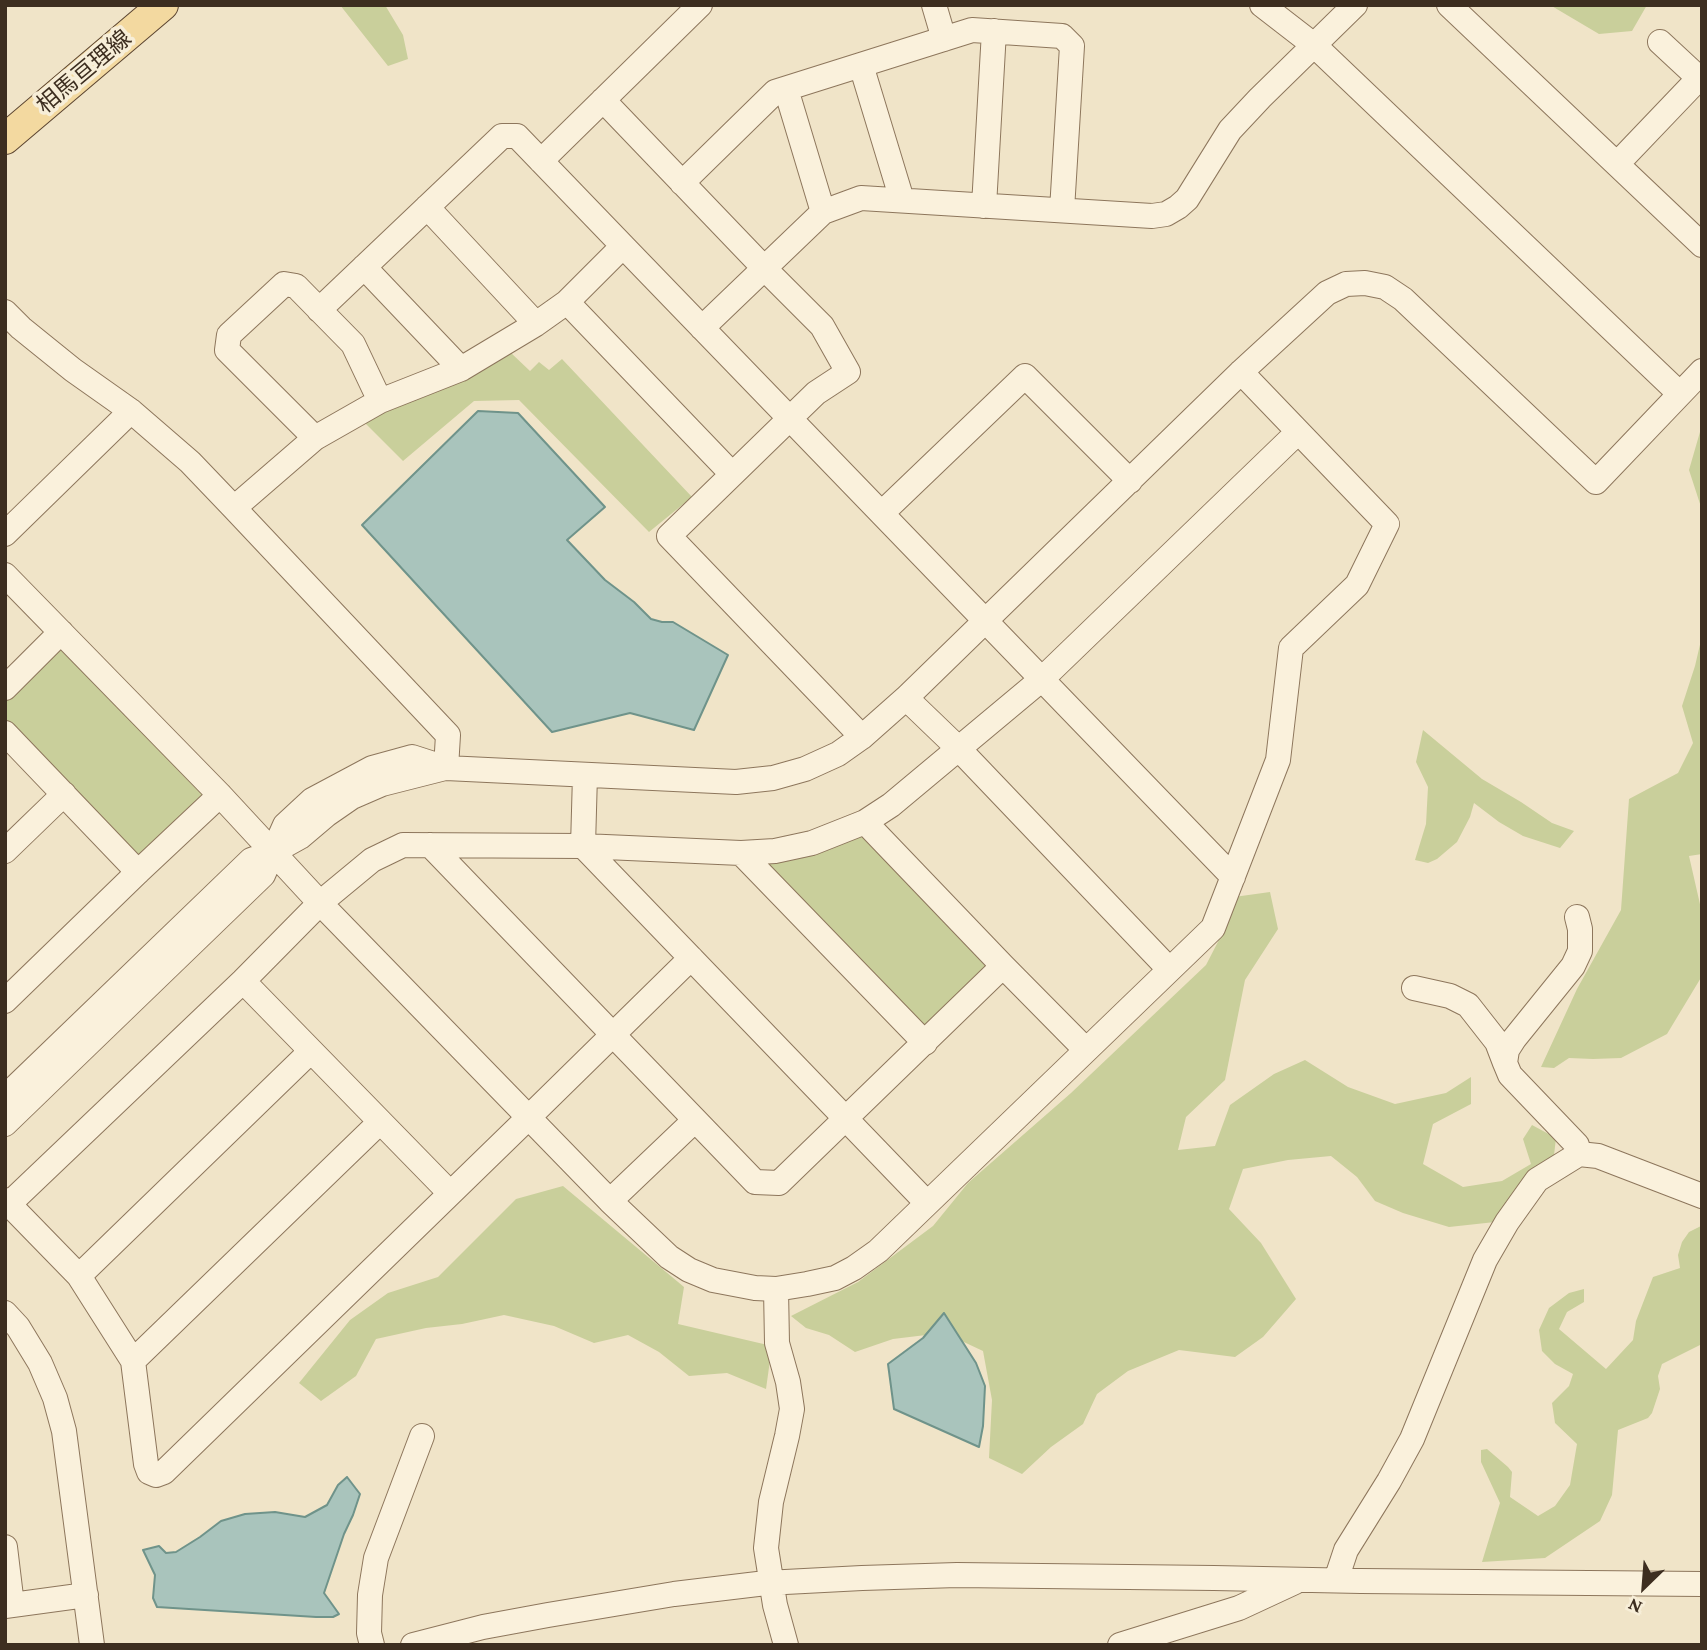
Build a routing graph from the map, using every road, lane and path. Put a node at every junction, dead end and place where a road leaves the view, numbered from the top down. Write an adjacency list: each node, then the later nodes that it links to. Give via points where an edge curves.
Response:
1 (163, 5): 15 (main road, 相馬亘理線)
2 (700, 5): 14 (street)
3 (934, 5): 8 (street)
4 (1262, 5): 10 (street)
5 (1355, 5): 10 (street)
6 (1449, 5): 17 (street)
7 (994, 32): 8 (street, via 972,30); 20 (street); 22 (street, via 1062,36 1072,46)
8 (944, 39): 11 (street)
9 (1660, 42): 12 (street)
10 (1315, 46): 22 (street, via 1230,130 1178,207 1152,216); 36 (street)
11 (861, 65): 13 (street); 19 (street)
12 (1701, 78): 17 (street)
13 (786, 89): 18 (street, via 775,92); 23 (street)
14 (603, 100): 16 (street); 18 (street)
15 (5, 139)
16 (541, 161): 21 (street, via 517,136 502,136); 25 (street)
17 (1617, 164): 24 (street)
18 (682, 183): 27 (street)
19 (902, 200): 20 (street); 23 (street, via 861,198)
20 (984, 206): 22 (street)
21 (427, 207): 26 (street); 31 (street)
22 (1062, 210)
23 (823, 212): 27 (street)
24 (1702, 245)
25 (624, 246): 28 (street); 32 (street)
26 (364, 267): 29 (street); 33 (street)
27 (764, 268): 32 (street); 39 (street, via 822,326 848,372)
28 (567, 302): 31 (street); 42 (street)
29 (319, 310): 37 (street, via 353,344); 41 (street, via 296,286 284,284 229,335 226,350)
30 (5, 312): 38 (street, via 73,370)
31 (537, 324): 33 (street)
32 (702, 328): 39 (street)
33 (461, 369): 37 (street)
34 (1702, 371): 36 (street)
35 (1241, 372): 36 (street, via 1327,293 1346,284 1365,283 1385,287 1403,299 1596,482); 40 (street); 43 (street)
36 (1680, 394)
37 (380, 401): 41 (street)
38 (131, 411): 44 (street); 46 (street)
39 (790, 418): 42 (street); 45 (street)
40 (1298, 432): 50 (street); 67 (street, via 1387,524 1357,585 1291,648 1278,760)
41 (316, 438): 44 (street)
42 (732, 474): 54 (street, via 669,536)
43 (1130, 481): 45 (street, via 1026,376); 48 (street)
44 (234, 508): 56 (street, via 449,735)
45 (882, 513): 48 (street)
46 (5, 534)
47 (5, 575): 49 (street)
48 (984, 621): 50 (street); 52 (street)
49 (61, 632): 51 (street); 59 (street)
50 (1042, 679): 55 (street); 67 (street)
51 (5, 688)
52 (906, 698): 54 (street); 55 (street)
53 (5, 733): 58 (street)
54 (862, 737): 57 (street, via 838,754 773,778 736,782)
55 (958, 748): 60 (street); 72 (street)
56 (446, 768): 57 (street); 64 (street, via 412,757 372,768 312,800 285,825)
57 (585, 775): 62 (street)
58 (64, 794): 63 (street); 66 (street)
59 (220, 795): 64 (street); 66 (street)
60 (865, 822): 65 (street, via 812,843); 71 (street)
61 (430, 845): 62 (street); 68 (street, via 403,845 372,860); 76 (street)
62 (583, 846): 65 (street); 70 (street)
63 (5, 851)
64 (273, 852): 68 (street); 81 (street, via 251,860); 86 (street, via 263,875)
65 (741, 853): 77 (street)
66 (138, 872): 75 (street)
67 (1233, 877): 72 (street, via 1213,928)
68 (320, 903): 73 (street); 82 (street)
69 (1577, 917): 80 (street, via 1580,951 1573,966 1514,1039)
70 (691, 958): 76 (street); 83 (street)
71 (1003, 966): 77 (street); 78 (street)
72 (1169, 969): 78 (street)
73 (243, 981): 79 (street); 91 (street)
74 (1414, 988): 80 (street, via 1468,1005 1497,1042)
75 (5, 1001)
76 (613, 1034): 82 (street); 84 (street)
77 (925, 1042): 83 (street)
78 (1086, 1050): 92 (street)
79 (311, 1051): 85 (street); 93 (street)
80 (1505, 1063): 87 (street, via 1510,1075 1577,1145)
81 (5, 1097)
82 (529, 1117): 88 (street); 90 (street)
83 (847, 1118): 84 (street, via 779,1183 755,1182); 92 (street)
84 (695, 1120): 90 (street)
85 (380, 1122): 88 (street); 96 (street)
86 (5, 1124)
87 (1579, 1154): 89 (street, via 1598,1156); 100 (street, via 1537,1181 1485,1260 1412,1439 1346,1550)
88 (450, 1193): 96 (street, via 156,1475 146,1464)
89 (1702, 1196)
90 (610, 1200): 94 (street, via 668,1257 689,1270 713,1280)
91 (7, 1202): 93 (street)
92 (927, 1203): 94 (street, via 855,1268 835,1278)
93 (79, 1276): 96 (street)
94 (776, 1289): 101 (street, via 777,1343 792,1409 771,1502 766,1548)
95 (5, 1313): 103 (street, via 40,1363 55,1398 64,1431)
96 (133, 1361)
97 (422, 1436): 106 (street, via 376,1558 370,1595)
98 (5, 1546): 104 (street)
99 (1302, 1579): 100 (street); 101 (street, via 957,1575); 109 (street, via 1239,1608)
100 (1336, 1580): 102 (street)
101 (772, 1583): 107 (street, via 548,1615); 108 (street)
102 (1702, 1584)
103 (86, 1595): 104 (street); 105 (street)
104 (9, 1606)
105 (92, 1645)
106 (373, 1645)
107 (413, 1645)
108 (786, 1645)
109 (1120, 1645)

